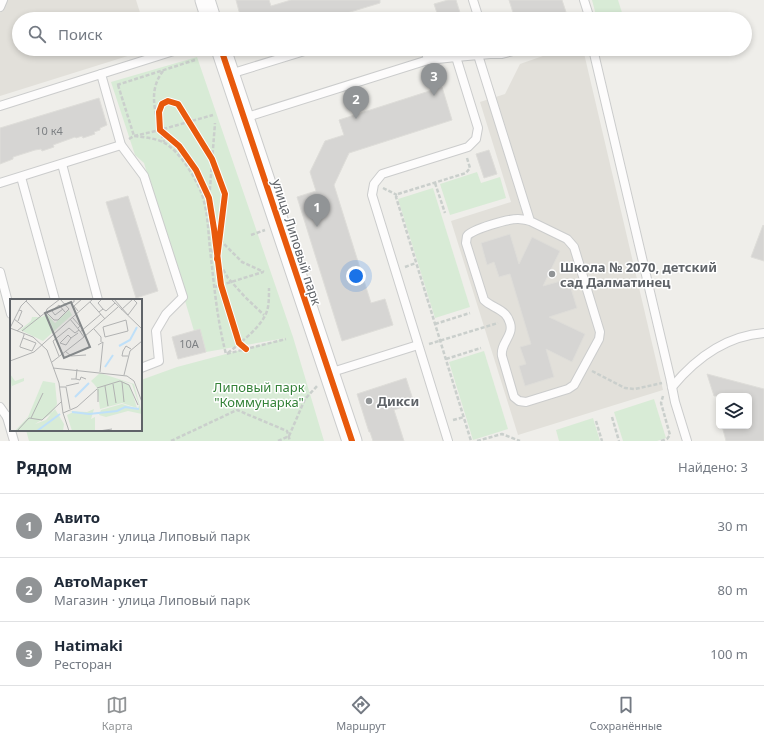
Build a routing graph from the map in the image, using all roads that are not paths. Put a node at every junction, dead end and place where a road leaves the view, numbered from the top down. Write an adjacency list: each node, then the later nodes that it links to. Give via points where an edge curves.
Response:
1 (3, 0): 5 (lane)
2 (205, 0): 6 (street)
3 (473, 0): 7 (lane)
4 (584, 0): 8 (lane)
5 (0, 7)
6 (209, 12)
7 (477, 12)
8 (588, 12)
9 (158, 56): 18 (lane)
10 (224, 56): 19 (street, улица Липовый парк)
11 (288, 56): 19 (lane)
12 (427, 56): 17 (lane)
13 (467, 56): 16 (lane)
14 (478, 56): 26 (lane)
15 (595, 56): 35 (lane)
16 (456, 57): 17 (lane); 32 (lane, via 478,128 476,139 468,147 382,174 374,184 372,192)
17 (428, 60): 21 (lane)
18 (101, 74): 20 (lane); 22 (lane)
19 (230, 74): 21 (street, улица Липовый парк)
20 (0, 106)
21 (244, 118): 34 (street, улица Липовый парк)
22 (121, 145): 23 (lane); 33 (lane, via 144,176 183,297 166,314 156,331 159,361)
23 (62, 164): 24 (lane); 29 (lane)
24 (20, 177): 25 (lane); 28 (lane)
25 (0, 184)
26 (530, 221): 26 (lane, via 572,244 600,332 578,381 572,387 521,402 514,397 501,354 511,332 509,319 484,300 466,239 472,232 511,220)
27 (0, 272): 30 (lane)
28 (55, 299)
29 (98, 299)
30 (10, 310)
31 (764, 333): 35 (lane, via 738,338 713,349 693,364)
32 (418, 346): 34 (lane); 41 (lane)
33 (142, 368)
34 (329, 374): 40 (street, улица Липовый парк)
35 (672, 387): 42 (lane)
36 (0, 407): 37 (lane)
37 (9, 417)
38 (12, 431): 39 (lane)
39 (14, 441)
40 (352, 441)
41 (448, 441)
42 (687, 441)

